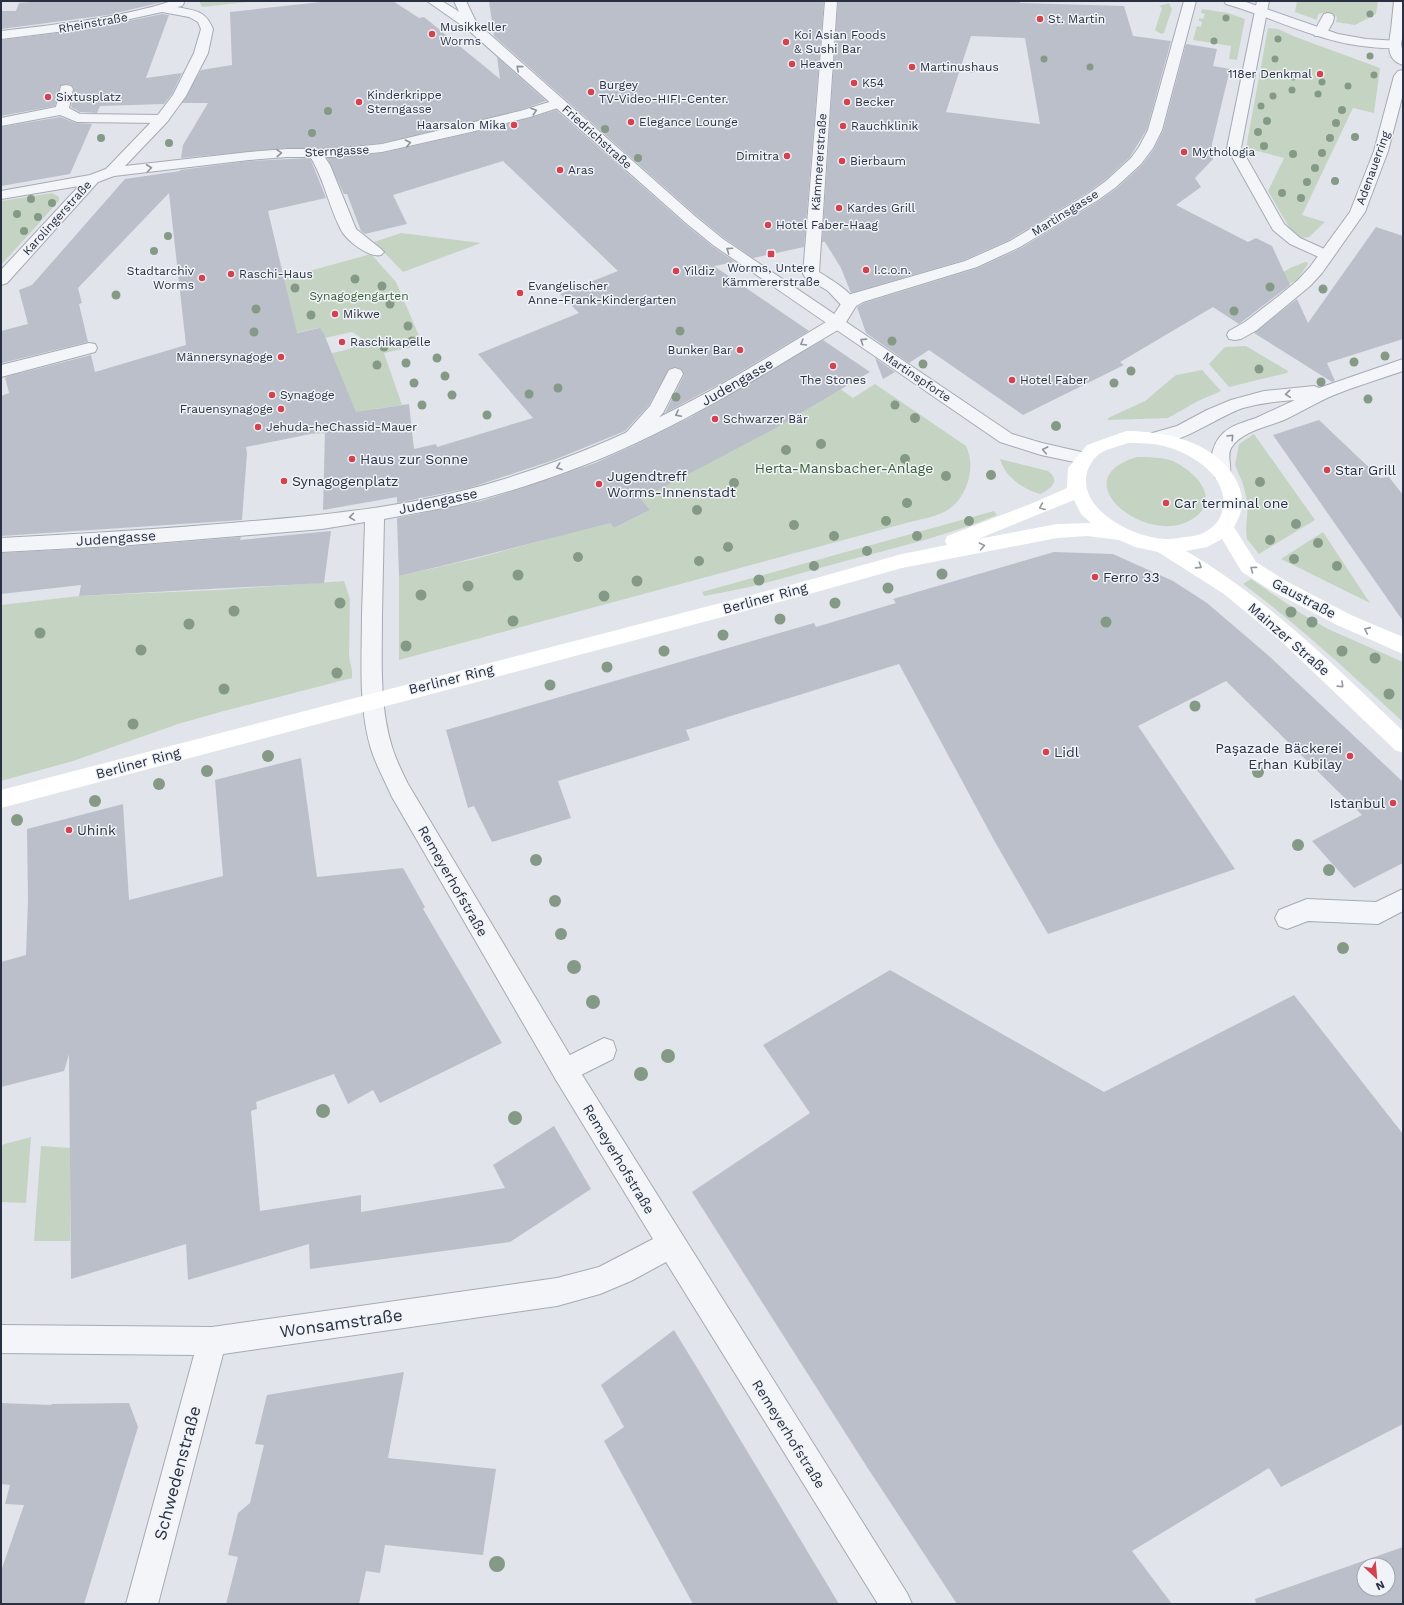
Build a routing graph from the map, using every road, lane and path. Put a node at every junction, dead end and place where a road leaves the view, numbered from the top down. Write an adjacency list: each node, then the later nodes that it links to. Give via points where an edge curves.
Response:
1 (182, 1): 10 (street, Rheinstraße)
2 (433, 1): 12 (street, Friedrichstraße)
3 (460, 1): 12 (street)
4 (831, 1): 31 (street, Kämmererstraße, via 811,274 834,288)
5 (1190, 1): 31 (street, Martinsgasse, via 1155,130 1146,148 1124,173 1093,197 993,255)
6 (1230, 1): 8 (street)
7 (1400, 1): 15 (street)
8 (1262, 6): 13 (street); 28 (street, via 1234,148 1278,227 1295,241)
9 (475, 7): 12 (street)
10 (164, 9): 14 (street, Rheinstraße, via 89,24); 21 (street, Karolingerstraße, via 193,14 203,20 207,29 192,74)
11 (1328, 17): 13 (street)
12 (472, 26): 19 (street, Friedrichstraße, one-way to 12)
13 (1320, 33): 15 (street, via 1359,42)
14 (1, 35)
15 (1394, 44): 16 (street, via 1396,53)
16 (1403, 61)
17 (1403, 74): 28 (street, Adenauerring, via 1381,151 1357,212)
18 (66, 89): 20 (street)
19 (559, 103): 23 (street, Sterngasse, one-way to 19, via 355,152 405,143 525,114); 29 (street, Friedrichstraße, one-way to 19, via 690,220)
20 (62, 110): 21 (street, via 78,118); 22 (street)
21 (162, 120): 24 (street, Karolingerstraße)
22 (1, 122)
23 (315, 153): 24 (street, Sterngasse, one-way to 23, via 249,156); 27 (street, via 323,166 349,230)
24 (111, 172): 25 (street, Karolingerstraße)
25 (93, 179): 26 (street); 30 (street, Karolingerstraße)
26 (1, 195)
27 (376, 252)
28 (1326, 255): 33 (street, Adenauerring, via 1316,270 1286,299)
29 (761, 272): 32 (street, Martinspforte)
30 (1, 280)
31 (849, 303): 32 (street)
32 (837, 323): 39 (street, Judengasse, one-way to 39, via 716,395); 41 (street, Martinspforte, one-way to 32, via 1006,438)
33 (1236, 335)
34 (89, 348): 36 (street)
35 (1403, 365): 38 (street)
36 (1, 371)
37 (675, 374): 39 (street, via 657,409)
38 (1327, 391): 40 (street, one-way to 40, via 1264,396 1231,406 1179,433); 42 (street, one-way to 38, via 1221,452 1228,439 1235,433)
39 (631, 438): 44 (street, Judengasse, one-way to 44, via 560,467 503,486 458,498)
40 (1155, 438): 41 (main road, via 1126,437 1113,440 1101,444); 42 (main road, via 1193,450 1204,456)
41 (1084, 458): 43 (main road, via 1077,474)
42 (1222, 473): 45 (main road, via 1230,486 1233,501 1232,515)
43 (1078, 491): 46 (main road, via 1086,509); 49 (main road, Berliner Ring, one-way to 49)
44 (374, 514): 47 (street, Judengasse, one-way to 47, via 322,522 131,538); 51 (street)
45 (1224, 527): 48 (main road, via 1206,540); 50 (main road, Gaustraße, one-way to 45, via 1279,586 1249,567)
46 (1117, 534): 48 (main road); 49 (main road, Berliner Ring, one-way to 46, via 1057,532 1087,530)
47 (1, 544)
48 (1165, 547): 52 (main road, Mainzer Straße, one-way to 52, via 1221,581 1271,620)
49 (902, 561): 51 (main road, Berliner Ring)
50 (1403, 646)
51 (374, 700): 53 (main road, Berliner Ring); 57 (street, Remeyerhofstraße, via 380,743 400,790)
52 (1403, 744)
53 (1, 800)
54 (1403, 899): 55 (street, via 1378,913 1307,910)
55 (1287, 918)
56 (604, 1050): 57 (street)
57 (565, 1071): 58 (street, Remeyerhofstraße)
58 (670, 1244): 60 (street, Wonsamstraße, via 613,1275 557,1292); 62 (street, Remeyerhofstraße)
59 (1, 1339): 60 (street, Wonsamstraße)
60 (212, 1341): 61 (street, Schwedenstraße)
61 (142, 1604)
62 (896, 1604)

